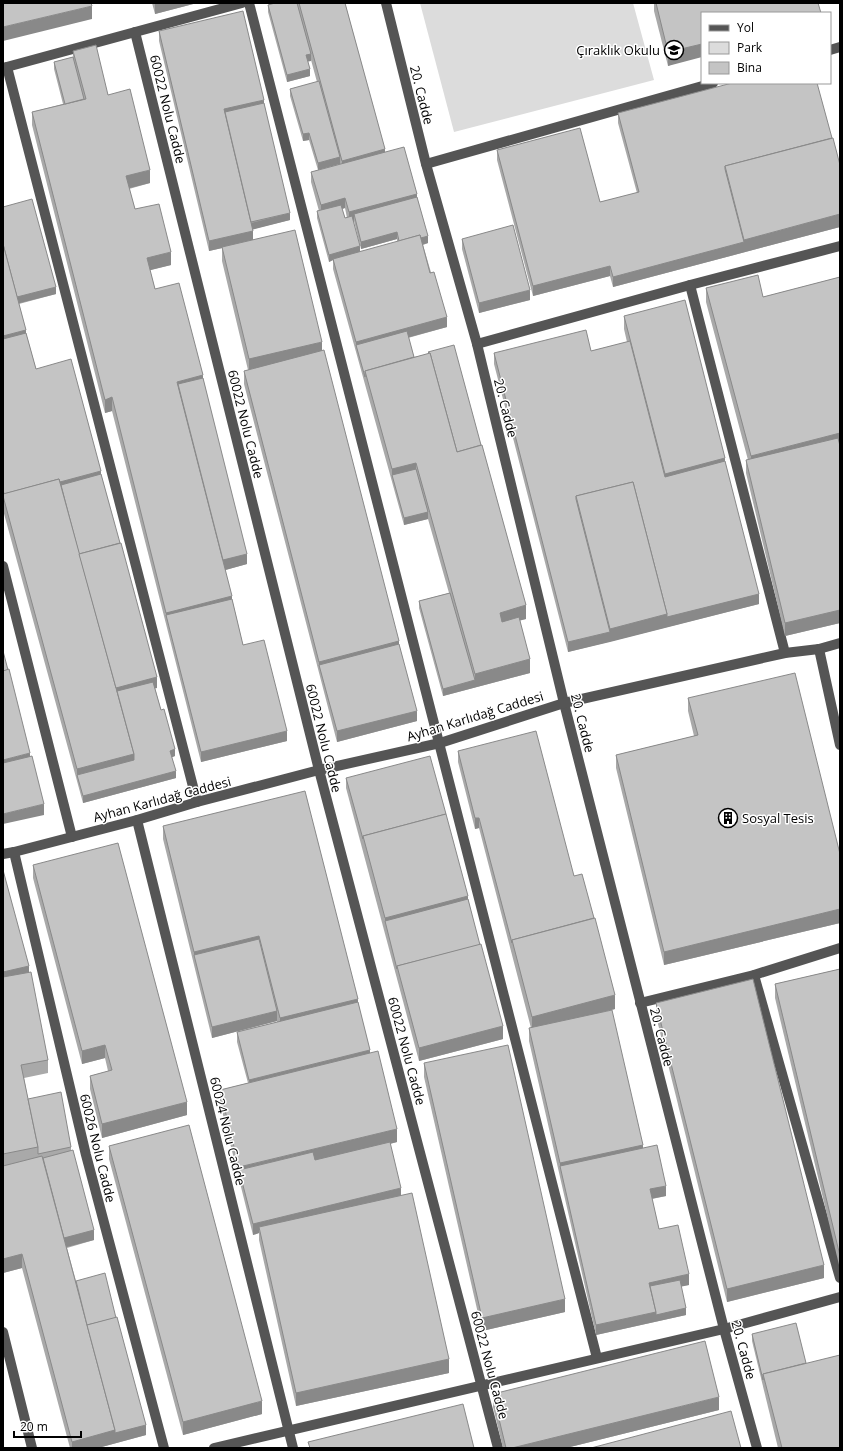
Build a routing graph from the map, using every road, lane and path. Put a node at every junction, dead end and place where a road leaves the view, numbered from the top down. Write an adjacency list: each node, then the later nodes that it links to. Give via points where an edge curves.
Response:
1 (242, 3): 4 (street)
2 (249, 3): 16 (street)
3 (386, 3): 7 (street, 20. Cadde)
4 (135, 32): 5 (street); 18 (street, 60022 Nolu Cadde)
5 (5, 67): 19 (street)
6 (709, 84): 7 (street)
7 (426, 164): 10 (street, 20. Cadde)
8 (840, 246): 9 (street)
9 (690, 285): 10 (street); 14 (street)
10 (477, 344): 15 (street, 20. Cadde)
11 (3, 566): 21 (street)
12 (840, 643): 13 (street, Ayhan Karlıdağ Caddesi)
13 (818, 649): 14 (street, Ayhan Karlıdağ Caddesi); 17 (street)
14 (786, 652): 15 (street, Ayhan Karlıdağ Caddesi)
15 (564, 703): 16 (street, Ayhan Karlıdağ Caddesi); 26 (street, 20. Cadde)
16 (440, 743): 18 (street, Ayhan Karlıdağ Caddesi); 31 (street)
17 (840, 745)
18 (318, 770): 19 (street, Ayhan Karlıdağ Caddesi); 32 (street, 60022 Nolu Cadde)
19 (197, 802): 20 (street, Ayhan Karlıdağ Caddesi)
20 (137, 820): 21 (street, Ayhan Karlıdağ Caddesi); 33 (street, 60024 Nolu Cadde)
21 (72, 837): 22 (street, Ayhan Karlıdağ Caddesi)
22 (14, 852): 23 (street, Ayhan Karlıdağ Caddesi); 35 (street, 60026 Nolu Cadde, via 86,1155)
23 (3, 854)
24 (840, 948): 25 (street)
25 (754, 975): 26 (street); 27 (street)
26 (640, 1003): 29 (street, 20. Cadde)
27 (840, 1278)
28 (840, 1298): 29 (street)
29 (724, 1329): 31 (street); 39 (street, 20. Cadde)
30 (3, 1332): 34 (street)
31 (597, 1358): 32 (street)
32 (482, 1385): 33 (street); 38 (street, 60022 Nolu Cadde)
33 (288, 1430): 36 (street); 37 (street, 60024 Nolu Cadde)
34 (32, 1448)
35 (164, 1448)
36 (214, 1448)
37 (293, 1448)
38 (498, 1448)
39 (757, 1448)

